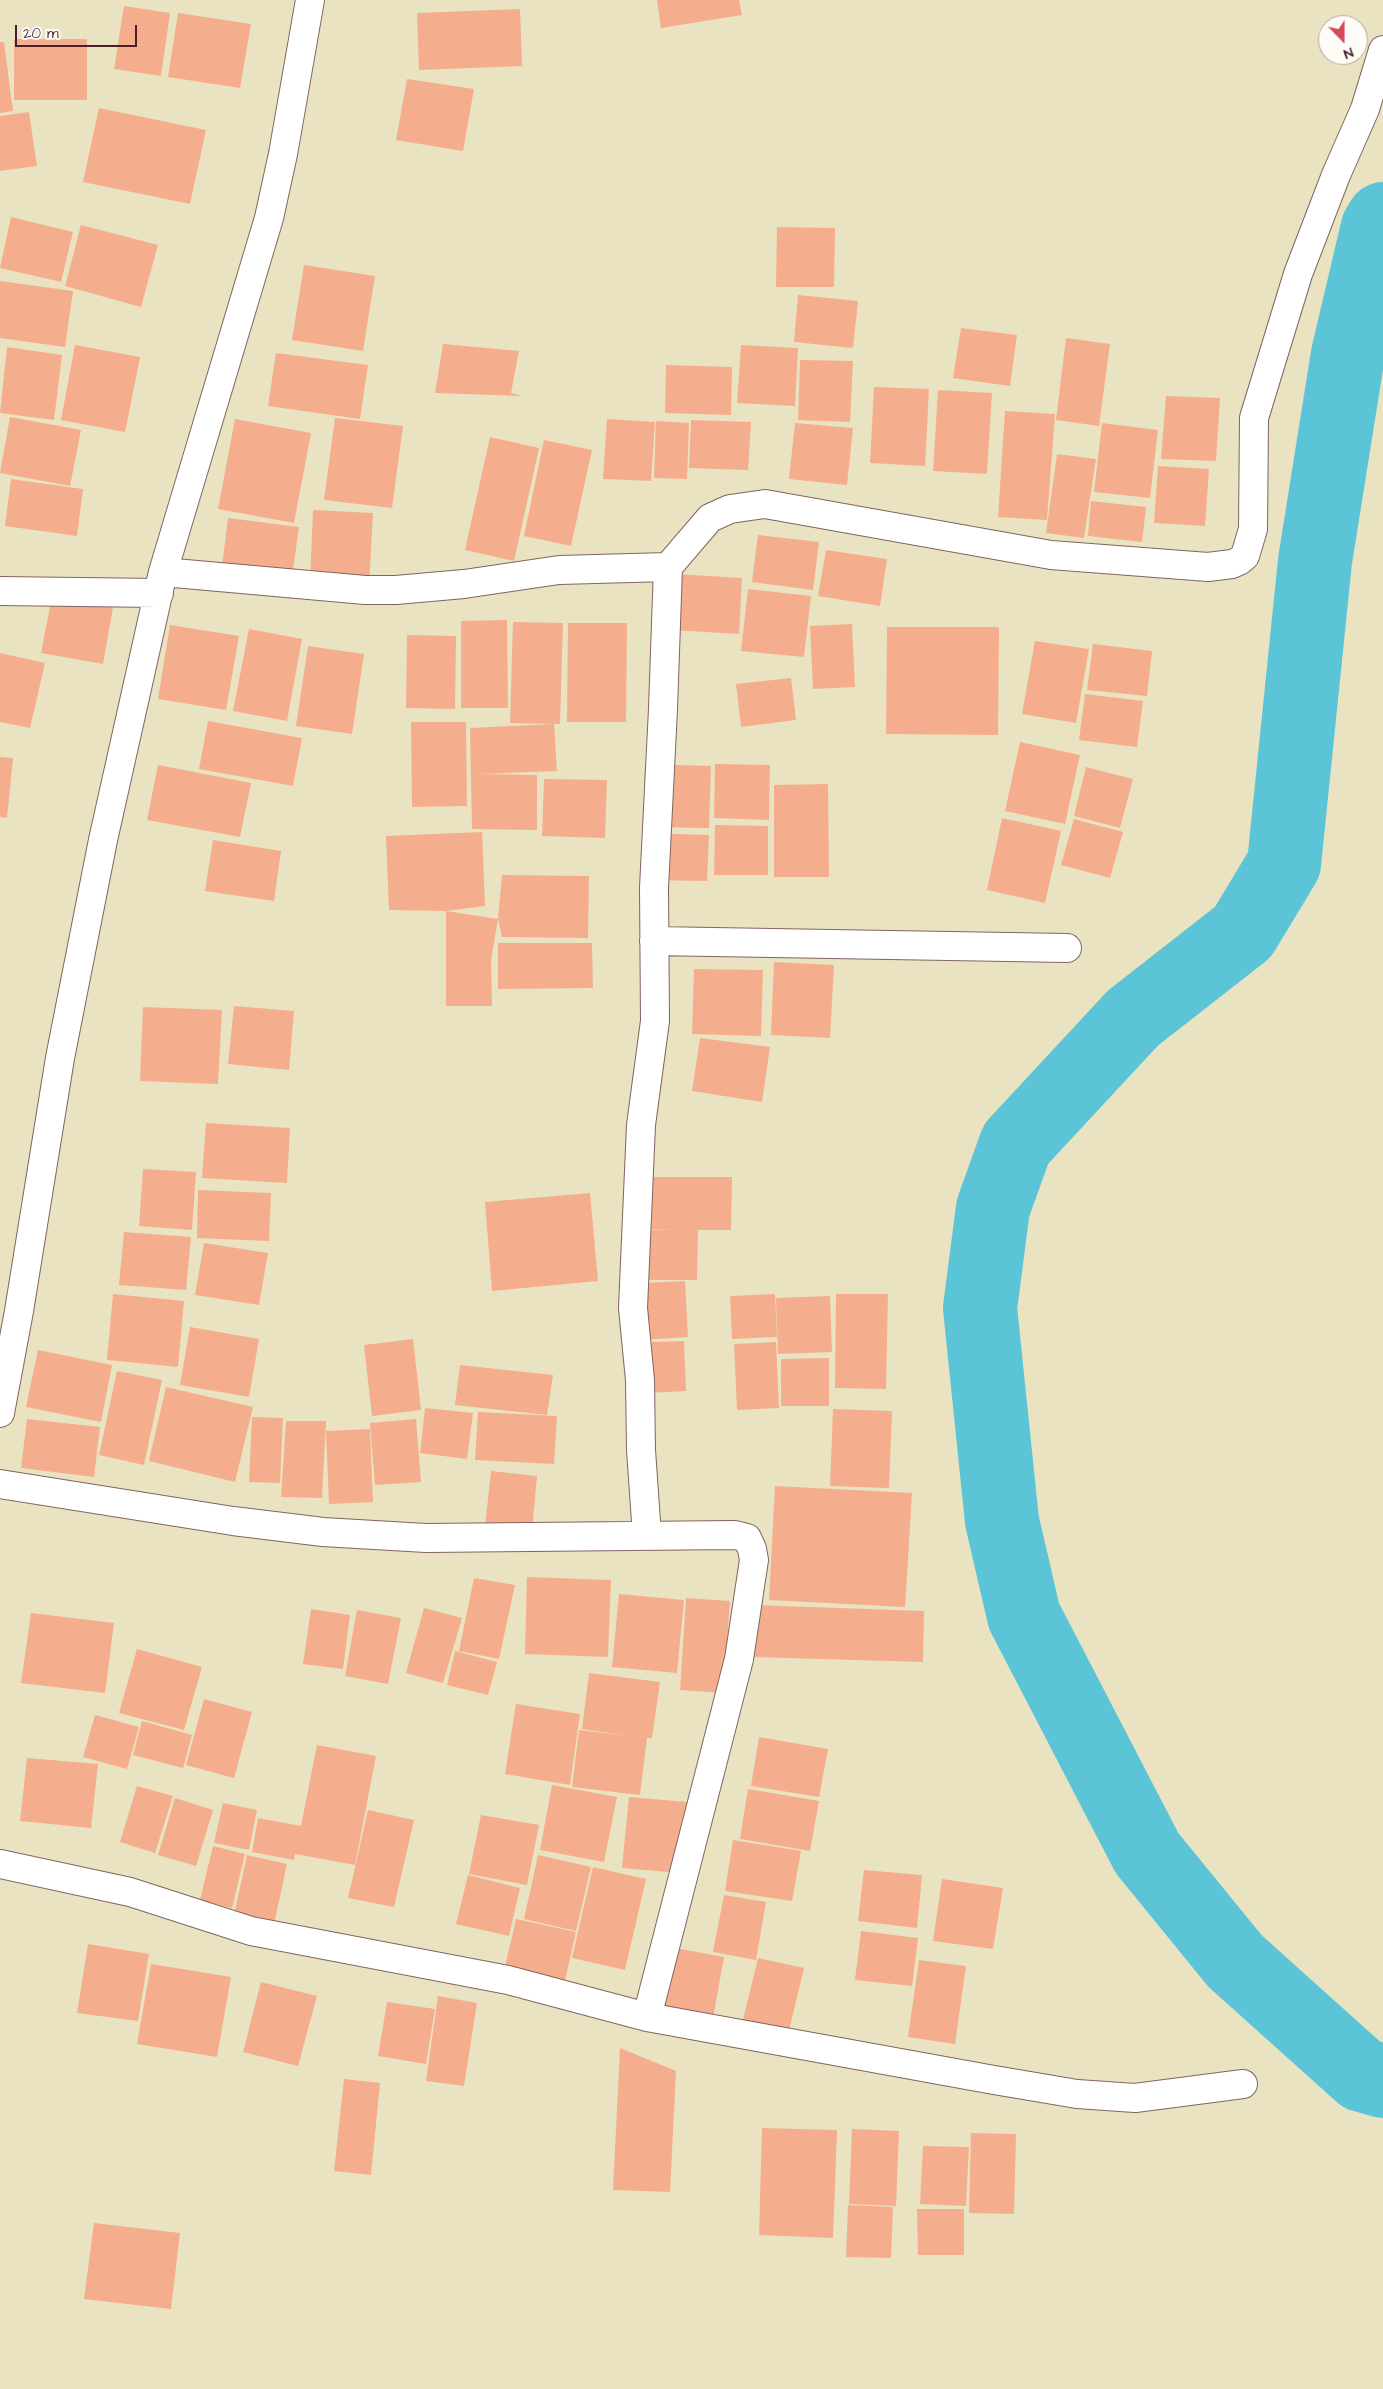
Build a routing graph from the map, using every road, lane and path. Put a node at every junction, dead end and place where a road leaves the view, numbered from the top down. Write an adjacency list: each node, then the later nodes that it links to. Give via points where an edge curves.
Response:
1 (310, 0): 4 (street, via 269,218)
2 (1383, 50): 3 (street, via 1365,110 1298,274 1254,418 1253,529 1245,556 1232,564 1208,566 1051,556 765,504 730,509 710,518)
3 (668, 567): 4 (street, via 559,570 396,590); 6 (street)
4 (161, 582): 5 (street); 8 (street, via 103,840 64,1039 20,1311)
5 (0, 591)
6 (654, 941): 7 (street); 10 (street, via 655,1021 641,1125 632,1308 640,1380 641,1450)
7 (1067, 948)
8 (0, 1413)
9 (0, 1484): 10 (street, via 232,1522 323,1532 426,1538)
10 (648, 1536): 12 (street, via 745,1536 754,1560 738,1659)
11 (0, 1864): 12 (street, via 130,1892 251,1931 508,1980)
12 (647, 2017): 13 (street, via 1077,2094 1135,2098)
13 (1243, 2084)

